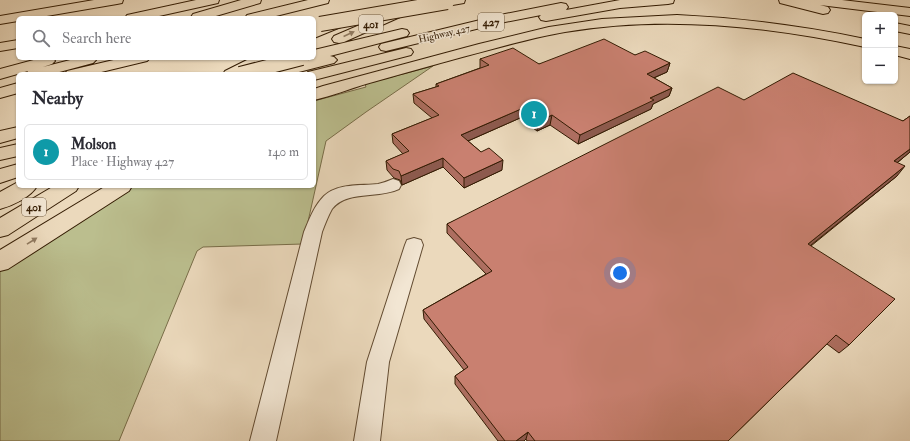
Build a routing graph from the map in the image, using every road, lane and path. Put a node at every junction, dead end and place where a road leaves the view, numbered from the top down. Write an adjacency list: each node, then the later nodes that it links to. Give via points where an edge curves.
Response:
1 (98, 0): 16 (main road)
2 (117, 0): 17 (main road)
3 (199, 0): 18 (main road)
4 (213, 0): 19 (main road)
5 (254, 0): 20 (main road)
6 (323, 0): 21 (main road)
7 (396, 0): 25 (main road, 401)
8 (428, 0): 33 (main road, 401, one-way to 8)
9 (618, 0): 49 (main road, Highway 427 / 427, via 527,14)
10 (668, 0): 51 (main road, via 620,4 560,14)
11 (785, 0): 23 (main road)
12 (809, 0): 15 (main road)
13 (453, 1): 25 (main road, bridge)
14 (507, 4): 36 (main road)
15 (910, 12)
16 (0, 16)
17 (23, 16)
18 (141, 16)
19 (143, 16)
20 (201, 16)
21 (260, 16)
22 (16, 17): 24 (main road)
23 (853, 18)
24 (0, 20)
25 (316, 28)
26 (898, 28): 27 (main road)
27 (910, 30)
28 (862, 39): 54 (main road, via 718,18 599,20 536,29)
29 (862, 42): 57 (main road, via 727,22 674,20 607,23 521,37 381,74)
30 (16, 44): 31 (main road)
31 (0, 47)
32 (898, 47): 34 (main road)
33 (316, 49)
34 (910, 50)
35 (898, 51): 37 (main road)
36 (316, 54)
37 (910, 54)
38 (49, 60): 50 (main road)
39 (87, 60): 44 (main road)
40 (133, 60): 45 (main road)
41 (260, 60): 46 (main road)
42 (294, 60): 48 (main road)
43 (294, 60): 47 (main road, bridge)
44 (42, 72)
45 (82, 72)
46 (235, 72)
47 (248, 72)
48 (271, 72)
49 (280, 72)
50 (0, 74)
51 (316, 75)
52 (16, 79): 53 (main road)
53 (0, 83)
54 (316, 85)
55 (16, 89): 56 (main road)
56 (0, 93)
57 (316, 94)
58 (16, 134): 59 (main road)
59 (0, 138)
60 (16, 150): 61 (main road)
61 (0, 154)
62 (16, 171): 63 (main road)
63 (0, 176)
64 (393, 185): 72 (lane, via 384,189 343,193 332,198 322,210 313,232)
65 (24, 188): 68 (main road, 401)
66 (66, 188): 69 (main road, 401)
67 (119, 188): 71 (main road, one-way to 67)
68 (0, 202)
69 (0, 229)
70 (414, 245): 73 (lane, via 378,362)
71 (0, 262)
72 (263, 441)
73 (366, 441)

